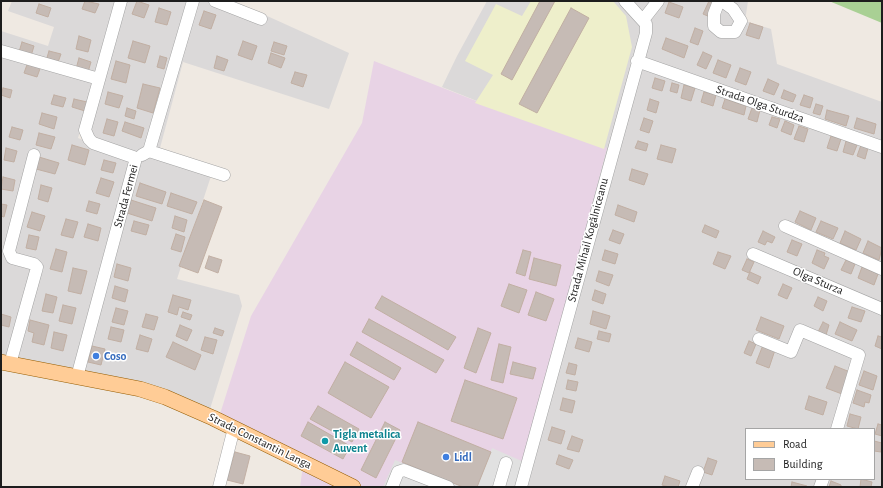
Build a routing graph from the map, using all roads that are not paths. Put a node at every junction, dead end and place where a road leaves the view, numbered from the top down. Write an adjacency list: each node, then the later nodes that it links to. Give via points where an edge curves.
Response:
1 (121, 1): 10 (street, Strada Fermei)
2 (193, 1): 12 (street)
3 (215, 1): 6 (street)
4 (625, 1): 7 (street)
5 (658, 1): 7 (street)
6 (261, 19)
7 (643, 20): 9 (street, Strada Mihail Kogălniceanu, via 646,24 646,33)
8 (1, 51): 10 (street)
9 (637, 61): 11 (street, Strada Olga Sturdza); 32 (street, Strada Mihail Kogălniceanu)
10 (99, 79): 14 (street, Strada Fermei, via 85,130 86,135 93,143)
11 (882, 148)
12 (149, 151): 14 (street); 15 (street)
13 (34, 156): 21 (street, via 9,251 12,258 37,267)
14 (136, 158): 22 (street, Strada Fermei)
15 (224, 175)
16 (785, 226): 18 (street)
17 (753, 254): 19 (street, Olga Sturza)
18 (882, 269)
19 (882, 309)
20 (759, 339): 24 (street, via 791,352 800,330 859,355)
21 (6, 363): 22 (main road, Strada Constantin Langa)
22 (77, 377): 23 (main road, Strada Constantin Langa, via 140,389 165,397)
23 (234, 428): 27 (street); 28 (main road, Strada Constantin Langa)
24 (837, 428)
25 (506, 463): 31 (street)
26 (698, 472): 33 (street)
27 (219, 487)
28 (353, 487)
29 (392, 487): 30 (street, via 398,472 404,470)
30 (448, 487)
31 (499, 487)
32 (521, 487)
33 (692, 487)

